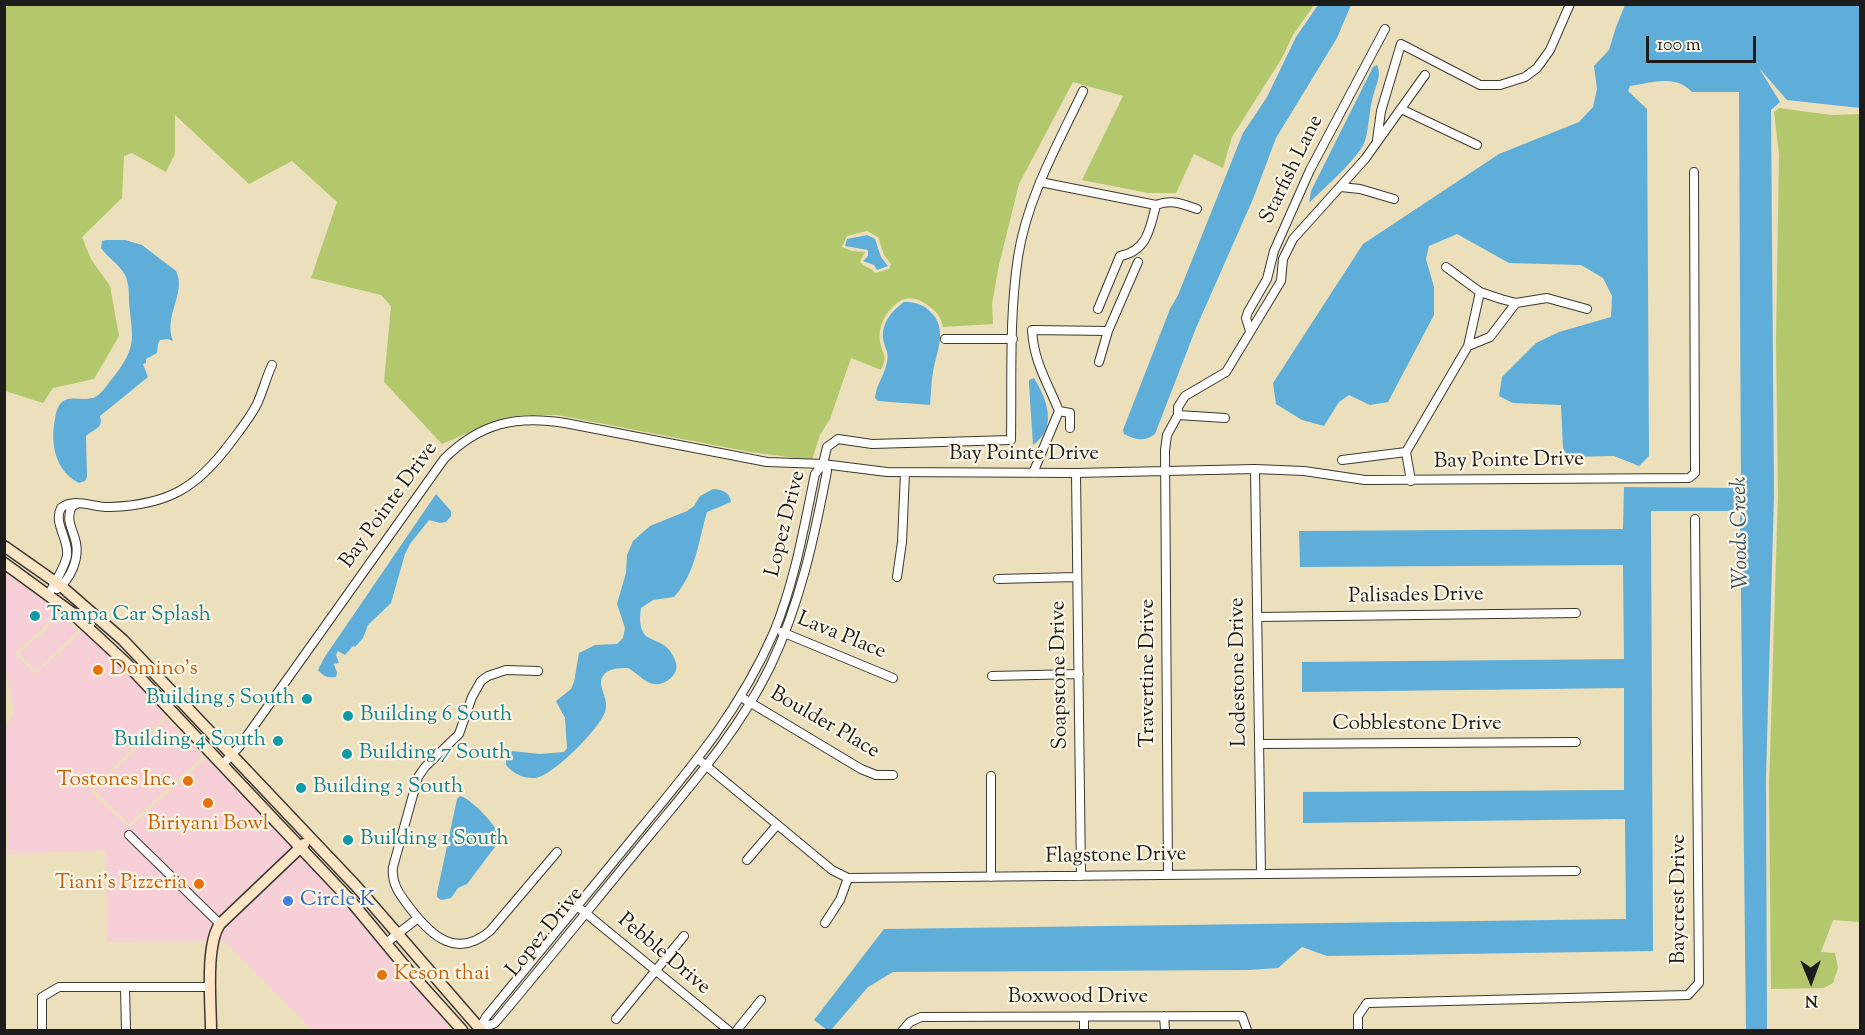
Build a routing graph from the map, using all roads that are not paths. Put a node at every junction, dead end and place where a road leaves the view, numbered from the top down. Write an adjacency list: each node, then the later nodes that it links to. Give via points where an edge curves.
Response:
1 (1570, 4): 6 (street, via 1550,50 1537,68 1525,77 1500,85 1480,85 1401,44 1381,111)
2 (1385, 29): 20 (street, Starfish Lane, via 1310,170 1274,252 1267,279 1248,312)
3 (1425, 75): 5 (street, Travertine Drive)
4 (1083, 91): 9 (street)
5 (1401, 109): 6 (street, Travertine Drive); 7 (street)
6 (1377, 143): 10 (street, Travertine Drive)
7 (1478, 145)
8 (1694, 172): 39 (street, Bay Pointe Drive, via 1695,473 1689,478)
9 (1040, 182): 12 (street); 23 (street, via 1018,256)
10 (1341, 187): 11 (street); 20 (street, Travertine Drive, via 1293,239 1283,260 1281,281)
11 (1394, 199)
12 (1156, 205): 13 (street, via 1178,202); 18 (street, via 1141,248 1120,256)
13 (1197, 209)
14 (1138, 262): 21 (street)
15 (1446, 267): 16 (street)
16 (1480, 292): 17 (street); 24 (street)
17 (1516, 303): 19 (street, via 1547,298); 24 (street, via 1490,337)
18 (1098, 309)
19 (1587, 309)
20 (1250, 330): 28 (street, Travertine Drive, via 1226,372 1185,396)
21 (1108, 331): 25 (street); 27 (street, via 1032,330 1040,372)
22 (945, 339): 23 (street)
23 (1013, 339): 33 (street, via 1011,441 872,444 838,439 827,447)
24 (1468, 346): 31 (street)
25 (1099, 362)
26 (272, 365): 46 (street, via 250,416 213,466 191,485 164,498 137,504 105,508 68,504 59,512 68,552)
27 (1059, 411): 30 (street, via 1070,413); 37 (street)
28 (1178, 415): 29 (street); 35 (street, Travertine Drive, via 1167,435)
29 (1225, 418)
30 (1070, 428)
31 (1406, 452): 32 (street); 39 (street)
32 (1342, 460)
33 (823, 464): 36 (street, Bay Pointe Drive); 50 (street, Lopez Drive, via 815,474 797,563); 51 (street, Lopez Drive, via 827,471 812,550); 62 (street, Bay Pointe Drive, via 767,462 545,420 514,420 484,430 454,449 435,470)
34 (1255, 469): 35 (street, Bay Pointe Drive); 39 (street, Bay Pointe Drive); 49 (street, Lodestone Drive)
35 (1165, 471): 38 (street, Bay Pointe Drive); 76 (street, Travertine Drive)
36 (905, 473): 37 (street, Bay Pointe Drive); 43 (street)
37 (1033, 473): 38 (street, Bay Pointe Drive)
38 (1076, 473): 44 (street, Soapstone Drive)
39 (1411, 481)
40 (1695, 519): 108 (street, Baycrest Drive, via 1699,983 1688,995 1367,1003 1358,1016)
41 (4, 546): 46 (main road)
42 (4, 563): 47 (main road)
43 (897, 577)
44 (1077, 577): 45 (street); 53 (street, Soapstone Drive)
45 (998, 579)
46 (58, 583): 47 (street); 56 (main road, via 105,623)
47 (49, 594): 57 (main road, via 108,645)
48 (1576, 613): 49 (street, Palisades Drive)
49 (1257, 617): 61 (street, Lodestone Drive)
50 (775, 629): 51 (street, Lava Place); 58 (street, Lopez Drive)
51 (785, 633): 55 (street, Lava Place); 59 (street, Lopez Drive)
52 (538, 671): 82 (street, via 506,670 484,678 474,693 459,734 418,777 392,873 396,890)
53 (1079, 674): 54 (street); 77 (street, Soapstone Drive)
54 (992, 676)
55 (893, 678)
56 (163, 682): 57 (main road); 62 (main road)
57 (153, 692): 64 (main road)
58 (741, 697): 59 (street, Boulder Place); 63 (street, Lopez Drive)
59 (750, 703): 65 (street, Lopez Drive); 66 (street, Boulder Place, via 861,769 876,775)
60 (1576, 742): 61 (street, Cobblestone Drive)
61 (1259, 744): 75 (street, Lodestone Drive)
62 (233, 755): 64 (street, Bay Pointe Drive); 70 (main road)
63 (698, 759): 65 (street); 80 (street, Lopez Drive)
64 (222, 765): 71 (main road)
65 (706, 766): 68 (street); 81 (street, Lopez Drive)
66 (893, 775)
67 (991, 776): 78 (street)
68 (777, 825): 73 (street); 79 (street, via 835,873)
69 (129, 834): 84 (street)
70 (310, 837): 71 (main road); 85 (main road)
71 (301, 847): 84 (main road); 87 (main road)
72 (557, 852): 82 (street, via 480,940 468,944 443,940)
73 (747, 860)
74 (1576, 871): 75 (street, Flagstone Drive)
75 (1261, 873): 76 (street, Flagstone Drive)
76 (1168, 874): 77 (street, Flagstone Drive)
77 (1082, 876): 78 (street, Flagstone Drive)
78 (991, 877): 79 (street, Flagstone Drive)
79 (848, 878): 83 (street)
80 (577, 906): 81 (street, Pebble Drive); 101 (street, Lopez Drive, via 486,1017)
81 (585, 913): 88 (street, Pebble Drive); 101 (street, Lopez Drive, via 495,1023)
82 (418, 918): 85 (street)
83 (825, 923)
84 (220, 924): 89 (main road, via 212,942)
85 (398, 934): 87 (street); 101 (main road)
86 (684, 936): 88 (street)
87 (386, 943): 93 (main road)
88 (655, 973): 95 (street); 102 (street, Pebble Drive)
89 (211, 987): 90 (street); 98 (main road)
90 (125, 988): 96 (street, via 59,987 42,998); 97 (street)
91 (761, 1000): 103 (street)
92 (1164, 1016): 94 (street, Boxwood Drive); 106 (street); 107 (street, Boxwood Drive, via 1242,1016)
93 (451, 1017): 99 (main road); 100 (main road)
94 (1084, 1017): 104 (street, Boxwood Drive, via 921,1017); 105 (street)
95 (616, 1019)
96 (42, 1030)
97 (126, 1030)
98 (212, 1030)
99 (451, 1030)
100 (462, 1030)
101 (480, 1030)
102 (728, 1030)
103 (736, 1030)
104 (903, 1030)
105 (1084, 1030)
106 (1165, 1030)
107 (1247, 1030)
108 (1358, 1030)

